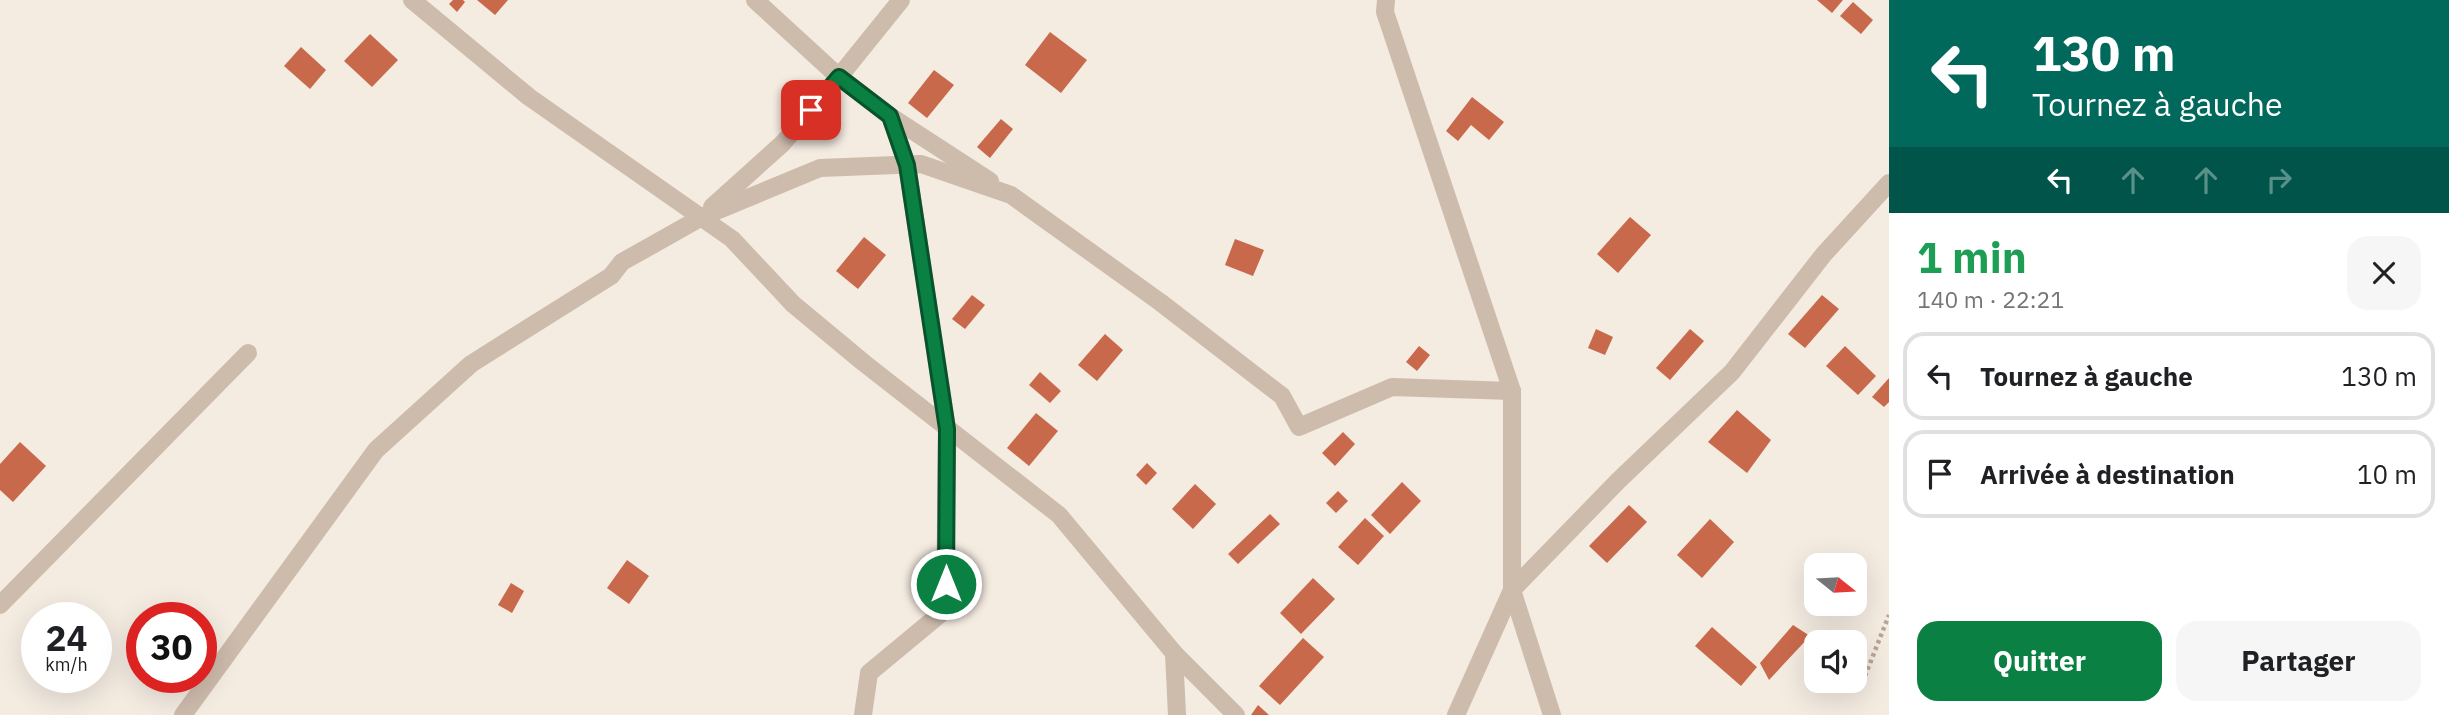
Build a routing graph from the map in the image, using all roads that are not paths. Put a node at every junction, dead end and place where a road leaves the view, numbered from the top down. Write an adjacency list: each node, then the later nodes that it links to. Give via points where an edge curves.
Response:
1 (412, 0): 10 (street, via 529,97)
2 (755, 0): 5 (street)
3 (901, 0): 5 (street)
4 (1386, 0): 12 (street, via 1385,12)
5 (839, 77): 6 (street); 10 (street, via 783,143)
6 (890, 116): 7 (street); 9 (street)
7 (907, 165): 9 (street, via 920,164); 10 (street, via 820,168); 13 (street)
8 (1889, 183): 14 (street, via 1824,254 1732,372)
9 (1011, 195): 12 (street, via 1282,396 1299,428 1392,387)
10 (702, 216): 13 (street, via 732,239 793,304); 17 (street, via 621,262 611,276 471,364 376,450)
11 (248, 353): 15 (street)
12 (1512, 391): 14 (street)
13 (947, 429): 16 (street, via 1059,515); 18 (street, via 945,610 869,673)
14 (1512, 590): 21 (street); 22 (street)
15 (0, 605)
16 (1174, 653): 19 (street); 20 (street)
17 (184, 715)
18 (863, 715)
19 (1177, 715)
20 (1236, 715)
21 (1455, 715)
22 (1552, 715)

